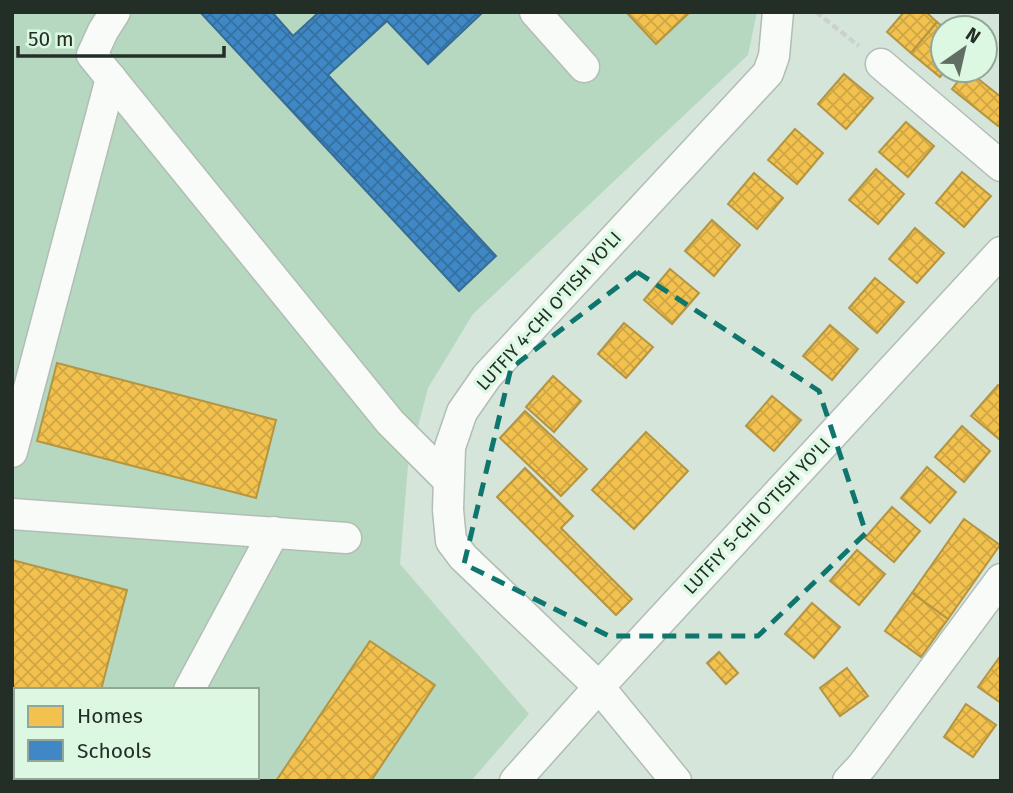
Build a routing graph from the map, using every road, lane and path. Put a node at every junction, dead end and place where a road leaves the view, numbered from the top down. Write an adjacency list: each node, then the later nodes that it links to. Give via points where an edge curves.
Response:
1 (115, 12): 7 (street, via 92,55)
2 (535, 12): 6 (street)
3 (778, 12): 11 (street, LUTFIY 4-CHI O'TISH YO'LI, via 768,73 487,376 462,412 450,447)
4 (816, 12): 5 (path)
5 (881, 64): 8 (street)
6 (584, 66)
7 (111, 78): 10 (street); 11 (street, via 390,422)
8 (1001, 166)
9 (1001, 252): 16 (street, LUTFIY 5-CHI O'TISH YO'LI)
10 (12, 452)
11 (448, 480): 16 (street, LUTFIY 4-CHI O'TISH YO'LI, via 451,541)
12 (12, 514): 13 (street)
13 (274, 533): 14 (street); 17 (street)
14 (346, 538)
15 (1001, 579): 20 (street)
16 (599, 687): 18 (street, LUTFIY 5-CHI O'TISH YO'LI); 19 (street, LUTFIY 4-CHI O'TISH YO'LI)
17 (190, 688)
18 (515, 781)
19 (676, 781)
20 (848, 781)

